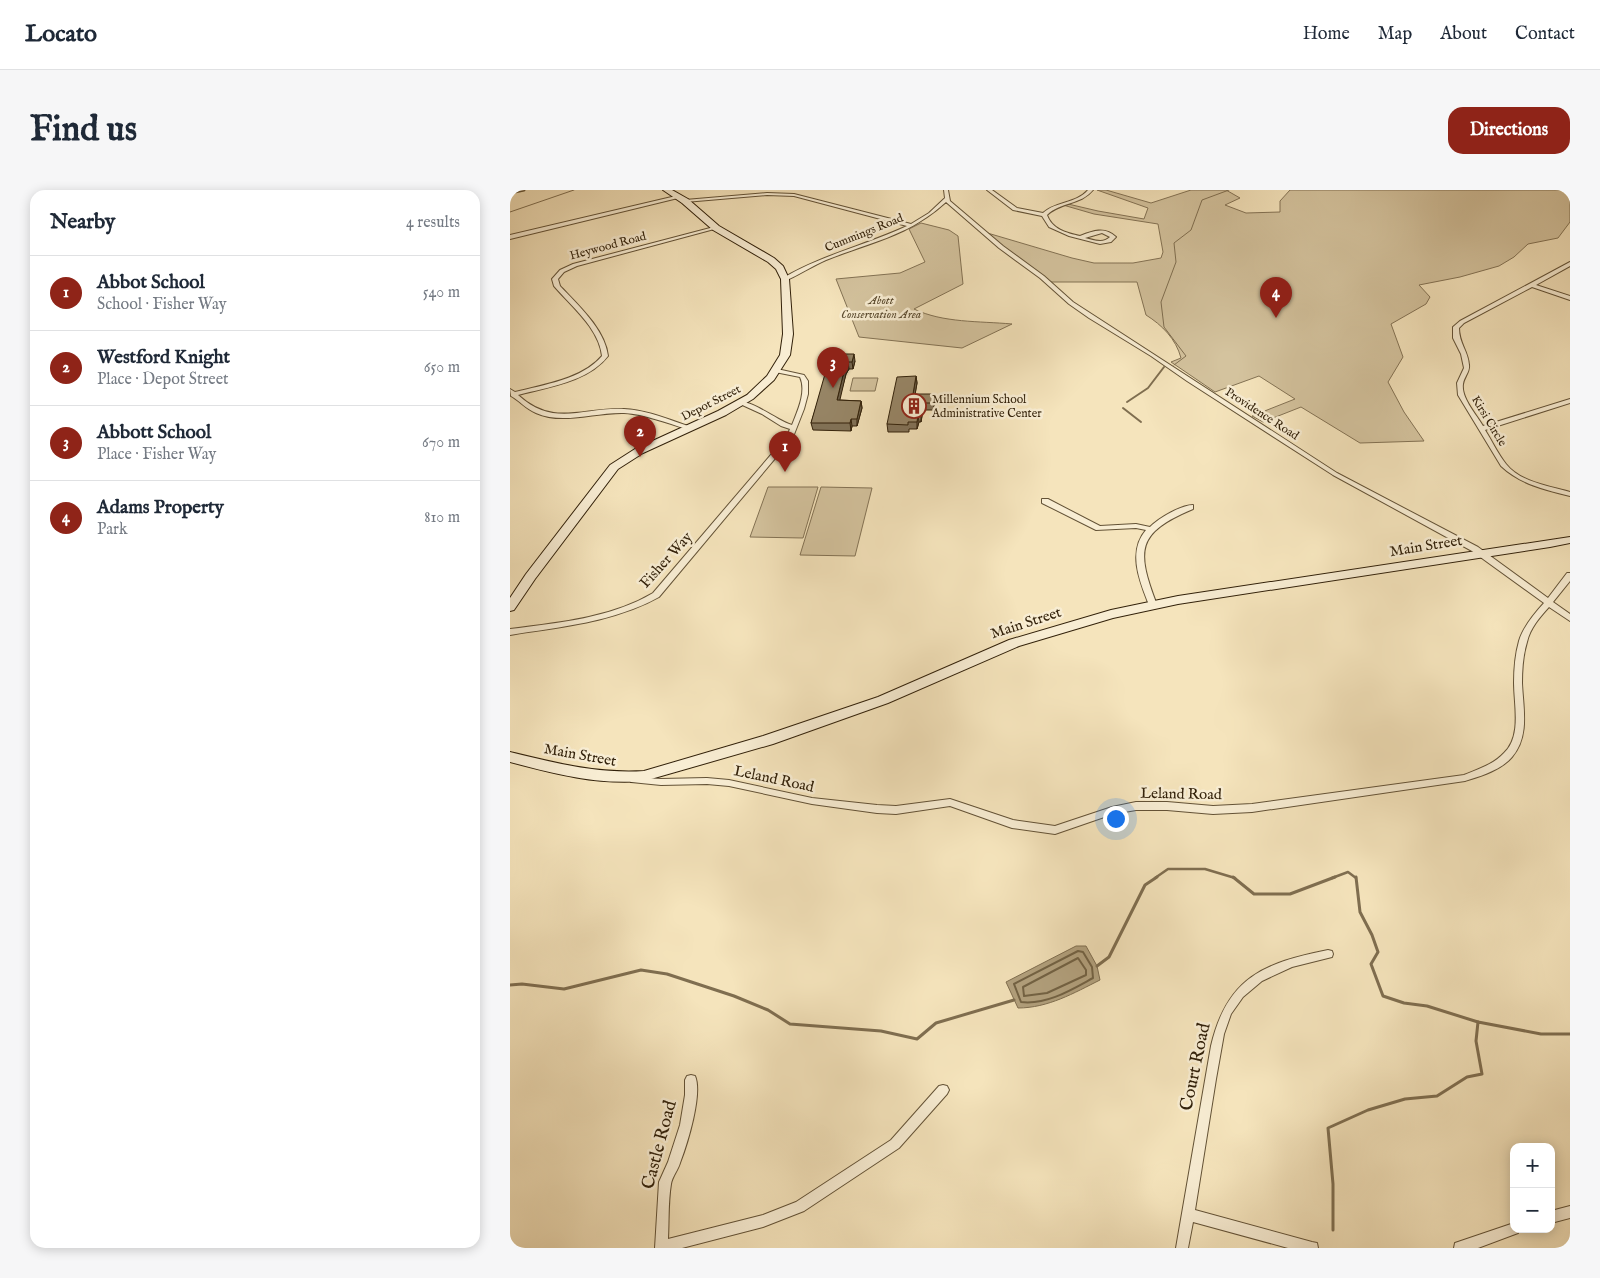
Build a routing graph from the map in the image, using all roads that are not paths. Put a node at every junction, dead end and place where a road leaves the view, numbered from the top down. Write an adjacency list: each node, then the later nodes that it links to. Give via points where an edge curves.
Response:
1 (521, 190): 6 (street)
2 (667, 190): 7 (main road)
3 (946, 190): 8 (street)
4 (989, 190): 11 (street, via 1015,209)
5 (1090, 190): 11 (street, via 1082,199 1053,208)
6 (510, 191)
7 (681, 199): 12 (street, via 794,195); 13 (main road); 14 (street)
8 (947, 199): 9 (street, Cummings Road); 10 (street, Providence Road)
9 (939, 207): 10 (street); 12 (street, Cummings Road)
10 (956, 208): 32 (street, Providence Road, via 1091,318 1335,474 1444,530)
11 (1044, 215): 15 (street, via 1052,227)
12 (910, 225): 17 (street, Cummings Road, via 855,250 815,263)
13 (716, 228): 17 (main road, via 772,260); 21 (street, Heywood Road, via 575,265 559,273 555,279 556,286 591,324 604,347 604,358 586,372)
14 (510, 237)
15 (1080, 238): 15 (street, via 1099,231 1113,237 1100,242)
16 (1570, 264): 18 (street, Kirsi Circle)
17 (785, 279): 20 (main road, Depot Street, via 787,341 785,355)
18 (1532, 286): 19 (street); 26 (street, Kirsi Circle, via 1480,311 1456,327 1456,338 1464,354 1466,368 1460,382 1461,395)
19 (1570, 298)
20 (777, 371): 23 (main road, Depot Street); 25 (street, Fisher Way, via 802,376 806,383)
21 (512, 393): 24 (street, via 527,408 546,415 626,411)
22 (1570, 400): 26 (street)
23 (741, 403): 24 (main road, Depot Street); 25 (street, via 783,426)
24 (689, 428): 36 (main road, Depot Street, via 614,467)
25 (794, 428): 38 (street, Fisher Way, via 786,443 653,598 622,610)
26 (1481, 429): 27 (street, Kirsi Circle, via 1509,471)
27 (1570, 494)
28 (1045, 501): 30 (street, via 1099,528 1136,526)
29 (1190, 507): 30 (street)
30 (1151, 529): 35 (street, via 1145,535 1138,557 1143,581)
31 (1570, 540): 32 (main road, Main Street)
32 (1482, 554): 34 (street, Providence Road); 35 (main road, Main Street)
33 (1570, 575): 34 (street, Leland Road)
34 (1549, 602): 37 (street, Providence Road); 40 (street, Leland Road, via 1524,638 1520,653 1517,746 1502,762 1465,778 1252,808 1213,810 1136,806 1055,830 1012,824 950,802 896,810 878,809 812,801 729,783)
35 (1153, 604): 40 (main road, Main Street, via 1014,643 883,700 752,745 644,776)
36 (510, 607)
37 (1570, 618)
38 (510, 632)
39 (510, 757): 40 (main road, Main Street, via 596,777)
40 (626, 778)
41 (1328, 954): 45 (street, Court Road, via 1275,969 1254,980 1228,1010 1220,1030 1200,1135)
42 (690, 1080): 48 (street, Castle Road, via 686,1125 665,1182)
43 (943, 1090): 48 (street, via 895,1144 800,1207 763,1221)
44 (1570, 1212): 46 (street)
45 (1189, 1215): 49 (street, Court Road); 50 (street)
46 (1555, 1216)
47 (1510, 1230): 51 (street)
48 (661, 1248)
49 (1182, 1248)
50 (1312, 1248)
51 (1460, 1248)

